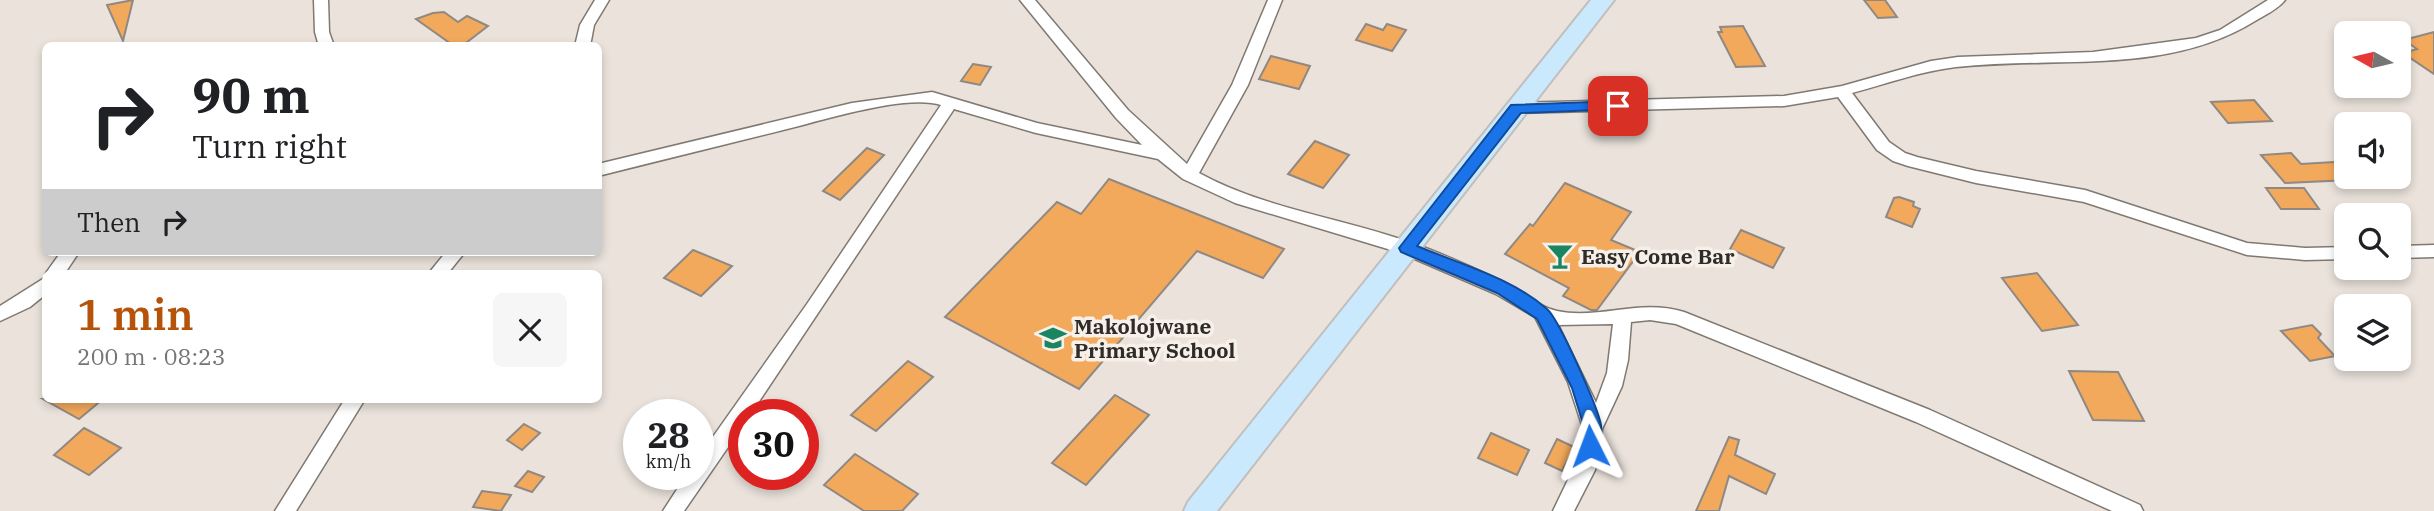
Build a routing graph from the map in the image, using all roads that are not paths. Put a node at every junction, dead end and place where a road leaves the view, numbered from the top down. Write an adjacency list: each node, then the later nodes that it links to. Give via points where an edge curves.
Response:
1 (321, 0): 7 (street)
2 (602, 0): 8 (street, via 587,24)
3 (1027, 0): 12 (street)
4 (1275, 0): 14 (street, via 1240,85)
5 (1603, 0): 11 (main road)
6 (2278, 0): 9 (street, via 2225,33 2199,42 2094,57 1931,66)
7 (326, 42)
8 (583, 42)
9 (1842, 91): 11 (street, via 1784,101); 18 (street, via 1883,146 1914,162 2085,196 2247,249)
10 (950, 103): 12 (street, via 1036,128); 13 (street, via 932,97 911,98 852,108); 27 (street)
11 (1517, 108): 15 (main road)
12 (1160, 153): 14 (street)
13 (602, 169)
14 (1189, 175): 15 (street, via 1241,199)
15 (1407, 248): 24 (street, via 1502,289); 31 (main road)
16 (2434, 251): 17 (street)
17 (2411, 252)
18 (2334, 253)
19 (453, 256): 20 (street)
20 (441, 270)
21 (42, 287): 22 (street)
22 (0, 314)
23 (1622, 314): 24 (street, via 1587,319); 26 (street, via 1617,378); 33 (street, via 1678,317 1923,416)
24 (1543, 315): 26 (street, via 1580,388)
25 (352, 403): 29 (street)
26 (1593, 427): 32 (street, via 1576,492)
27 (714, 451)
28 (687, 490): 30 (street)
29 (285, 511)
30 (673, 511)
31 (1199, 511)
32 (1563, 511)
33 (2133, 511)

